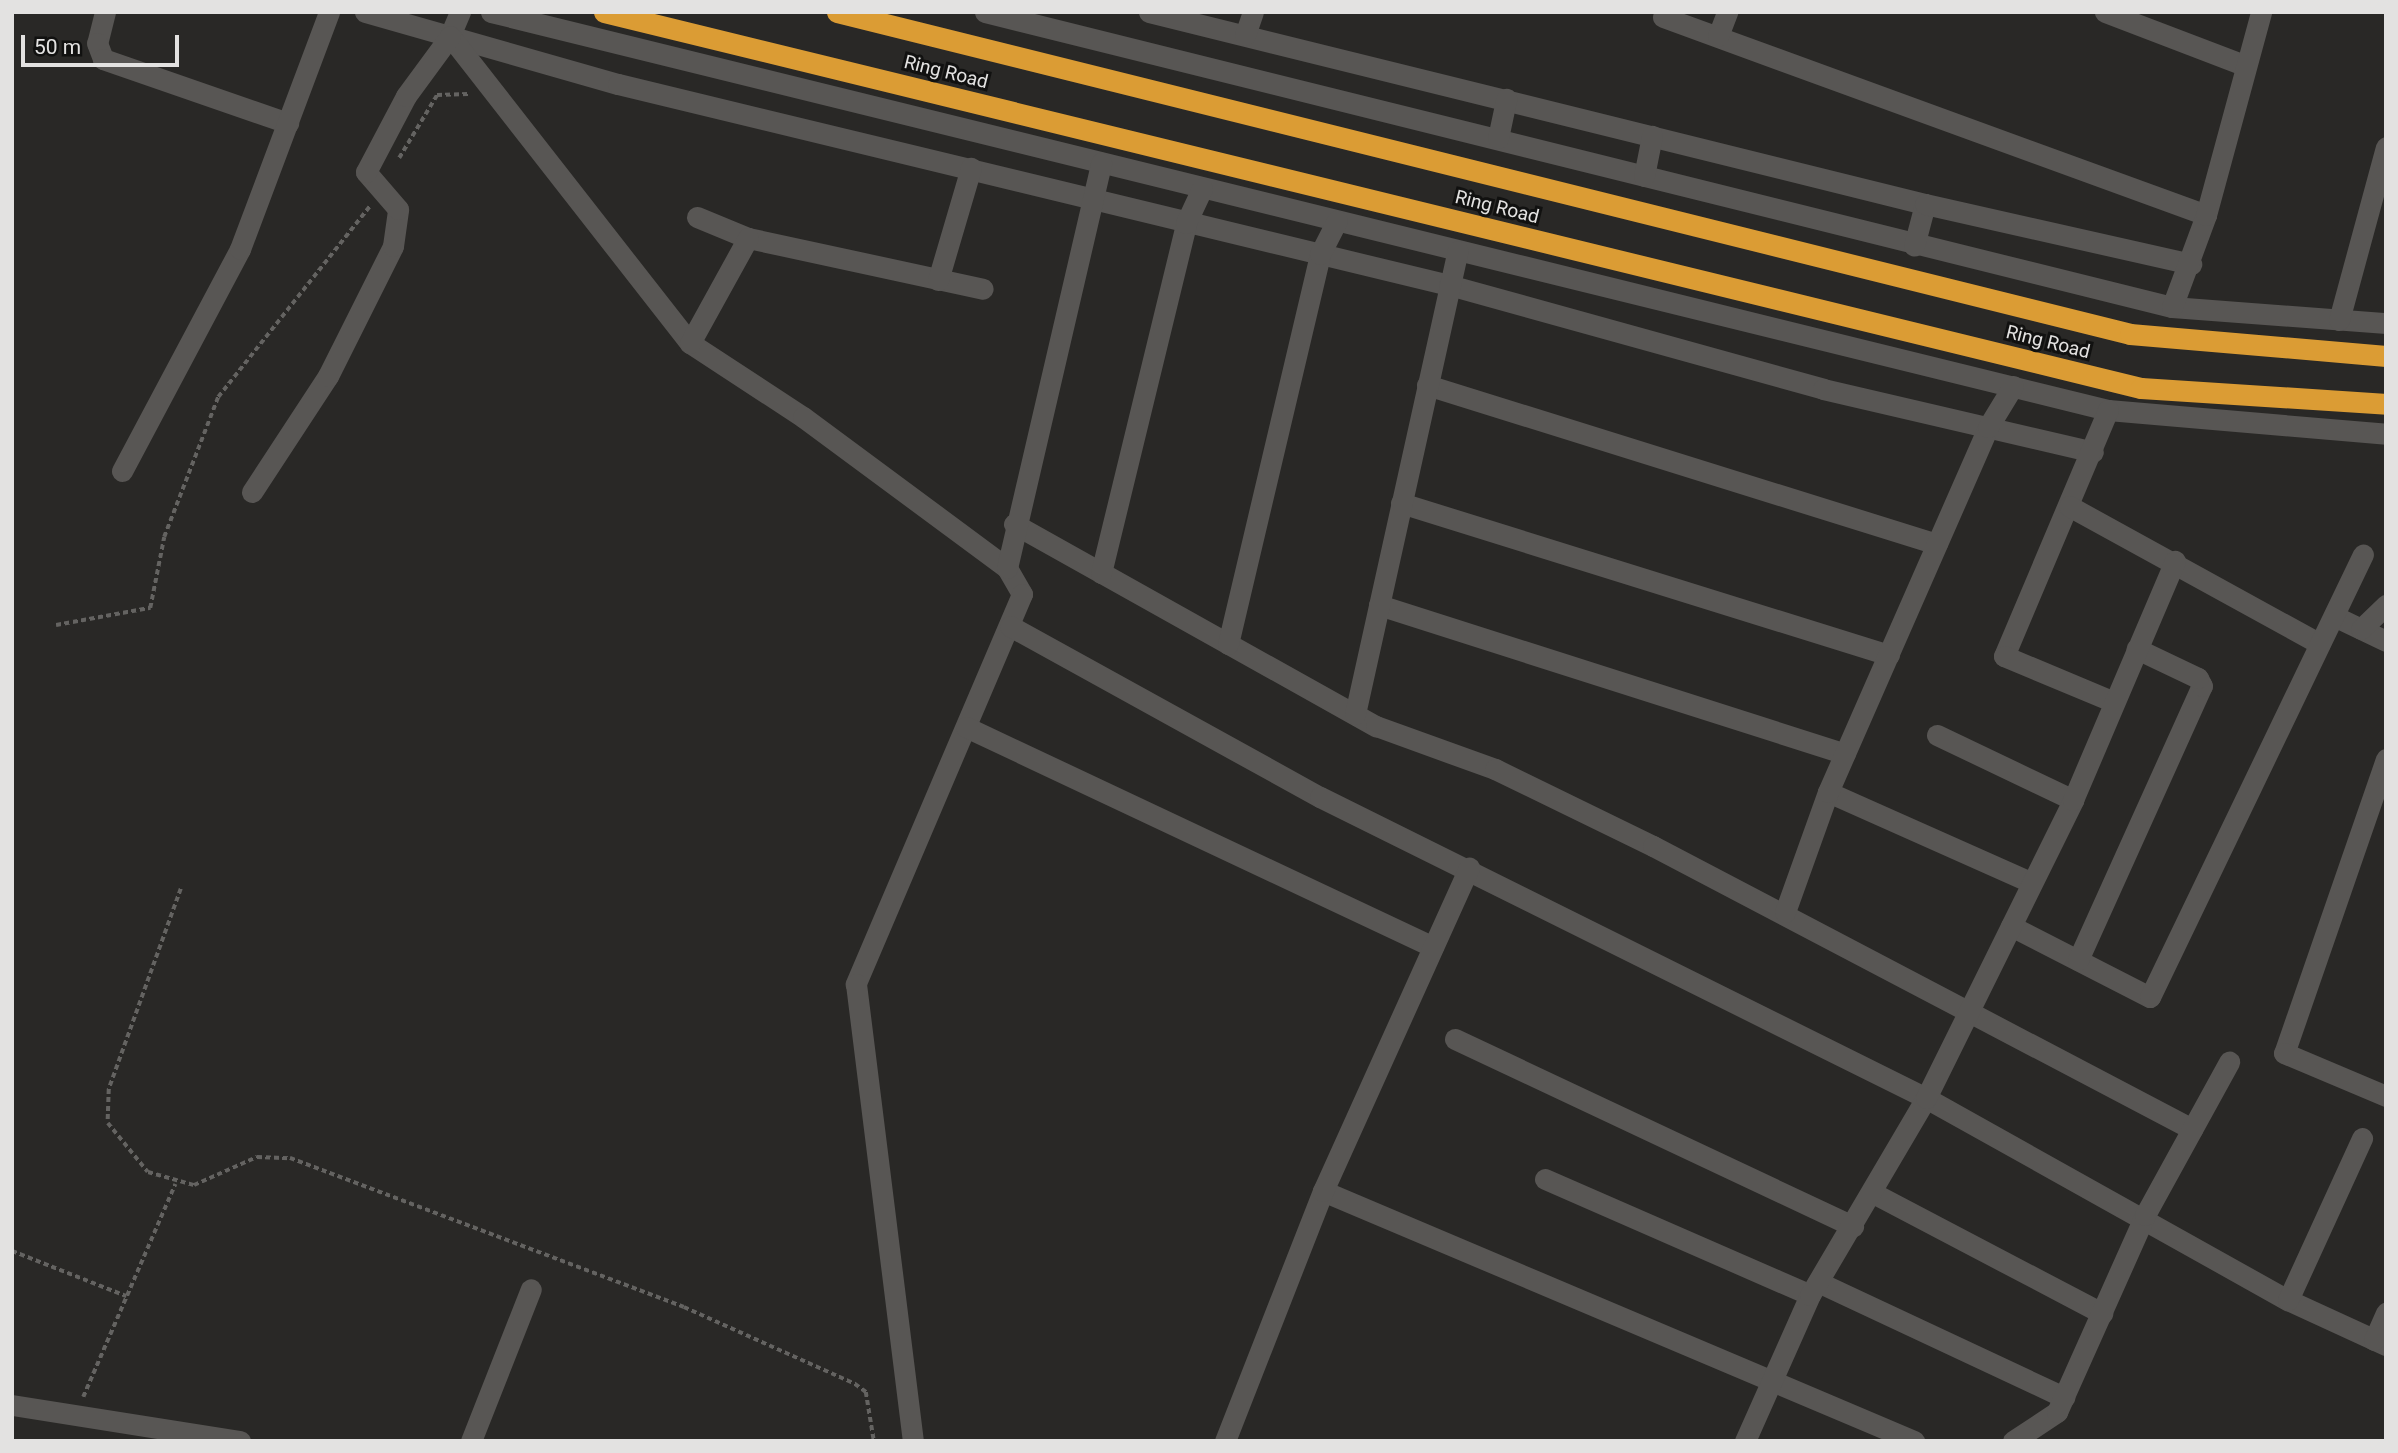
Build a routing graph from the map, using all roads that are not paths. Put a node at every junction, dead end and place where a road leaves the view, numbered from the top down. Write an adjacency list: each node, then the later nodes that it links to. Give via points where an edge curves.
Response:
1 (105, 12): 20 (street, via 97,43 103,59)
2 (329, 12): 20 (street)
3 (365, 12): 16 (street)
4 (460, 12): 16 (street)
5 (491, 12): 24 (street)
6 (604, 12): 49 (highway, Ring Road, via 2141,388)
7 (837, 12): 46 (highway, Ring Road, via 2130,334)
8 (985, 12): 22 (street)
9 (1149, 12): 15 (street)
10 (1253, 12): 15 (street)
11 (1727, 12): 17 (street)
12 (2105, 12): 18 (street)
13 (2261, 12): 18 (street)
14 (1663, 18): 17 (street)
15 (1245, 34): 19 (street)
16 (450, 36): 25 (street); 45 (street); 55 (street, via 406,96 366,172 398,209 393,246 328,376)
17 (1718, 36): 30 (street)
18 (2244, 65): 30 (street)
19 (1506, 99): 21 (street); 22 (street)
20 (288, 123): 54 (street, via 240,249)
21 (1653, 136): 26 (street); 29 (street)
22 (1498, 138): 26 (street)
23 (2386, 147): 43 (street)
24 (1101, 163): 27 (street); 28 (street)
25 (971, 168): 28 (street); 39 (street)
26 (1644, 176): 35 (street)
27 (1202, 188): 32 (street); 33 (street)
28 (1092, 201): 33 (street); 58 (street)
29 (1925, 204): 35 (street); 38 (street)
30 (2206, 215): 38 (street)
31 (698, 217): 34 (street)
32 (1337, 221): 36 (street); 37 (street)
33 (1186, 223): 37 (street); 64 (street)
34 (748, 238): 39 (street); 45 (street)
35 (1914, 246): 42 (street)
36 (1458, 251): 40 (street); 48 (street)
37 (1320, 254): 40 (street); 72 (street)
38 (2191, 264): 42 (street)
39 (938, 280): 41 (street)
40 (1450, 285): 47 (street); 51 (street, via 1823,389)
41 (983, 289)
42 (2172, 307): 43 (street)
43 (2339, 320): 44 (street)
44 (2386, 323)
45 (690, 343): 60 (street)
46 (2386, 356)
47 (1427, 385): 56 (street); 59 (street)
48 (2013, 386): 50 (street); 51 (street)
49 (2386, 404)
50 (2108, 410): 52 (street); 53 (street)
51 (1988, 427): 53 (street); 59 (street)
52 (2386, 434)
53 (2093, 452): 57 (street)
54 (122, 471)
55 (252, 492)
56 (1401, 503): 65 (street); 74 (street)
57 (2069, 506): 62 (street); 75 (street, via 2004,656)
58 (1014, 524): 60 (street); 63 (street); 64 (street)
59 (1937, 544): 74 (street)
60 (977, 545): 63 (street)
61 (2363, 555): 67 (street)
62 (2175, 561): 71 (street); 73 (street)
63 (1007, 568): 68 (street, via 1022,594)
64 (1101, 573): 72 (street)
65 (1379, 605): 76 (street); 79 (street)
66 (2386, 606): 69 (street)
67 (2334, 616): 69 (street); 71 (street)
68 (1010, 626): 77 (street); 83 (street, via 1321,797)
69 (2361, 629): 70 (street)
70 (2386, 641)
71 (2320, 643): 88 (street, via 2150,997)
72 (1228, 644): 76 (street)
73 (2137, 649): 75 (street); 88 (street, via 2198,678 2202,686)
74 (1889, 655): 79 (street)
75 (2114, 702): 82 (street)
76 (1355, 714): 85 (street, via 1495,769)
77 (967, 727): 87 (street); 112 (street, via 856,984)
78 (1937, 734): 82 (street)
79 (1845, 754): 81 (street)
80 (2386, 759): 92 (street, via 2284,1052)
81 (1828, 792): 84 (street); 85 (street)
82 (2073, 800): 84 (street)
83 (1469, 867): 87 (street); 93 (street)
84 (2032, 883): 86 (street)
85 (1785, 912): 89 (street)
86 (2011, 926): 88 (street); 89 (street)
87 (1433, 947): 97 (street)
88 (2078, 960)
89 (1969, 1012): 93 (street); 94 (street)
90 (1455, 1039): 100 (street)
91 (2230, 1062): 94 (street)
92 (2384, 1088)
93 (1926, 1098): 98 (street); 99 (street)
94 (2192, 1129): 99 (street)
95 (2362, 1138): 103 (street)
96 (1545, 1179): 102 (street)
97 (1323, 1191): 107 (street); 113 (street)
98 (1873, 1193): 100 (street); 104 (street)
99 (2144, 1216): 103 (street); 104 (street)
100 (1853, 1226): 102 (street)
101 (531, 1289): 111 (street)
102 (1814, 1289): 107 (street); 108 (street)
103 (2288, 1300): 106 (street)
104 (2102, 1313): 108 (street)
105 (2386, 1313): 106 (street)
106 (2380, 1343)
107 (1772, 1379): 114 (street); 115 (street)
108 (2064, 1397): 116 (street, via 2046,1424)
109 (12, 1405): 110 (street)
110 (240, 1441)
111 (471, 1441)
112 (913, 1441)
113 (1225, 1441)
114 (1745, 1441)
115 (1914, 1441)
116 (2013, 1441)

